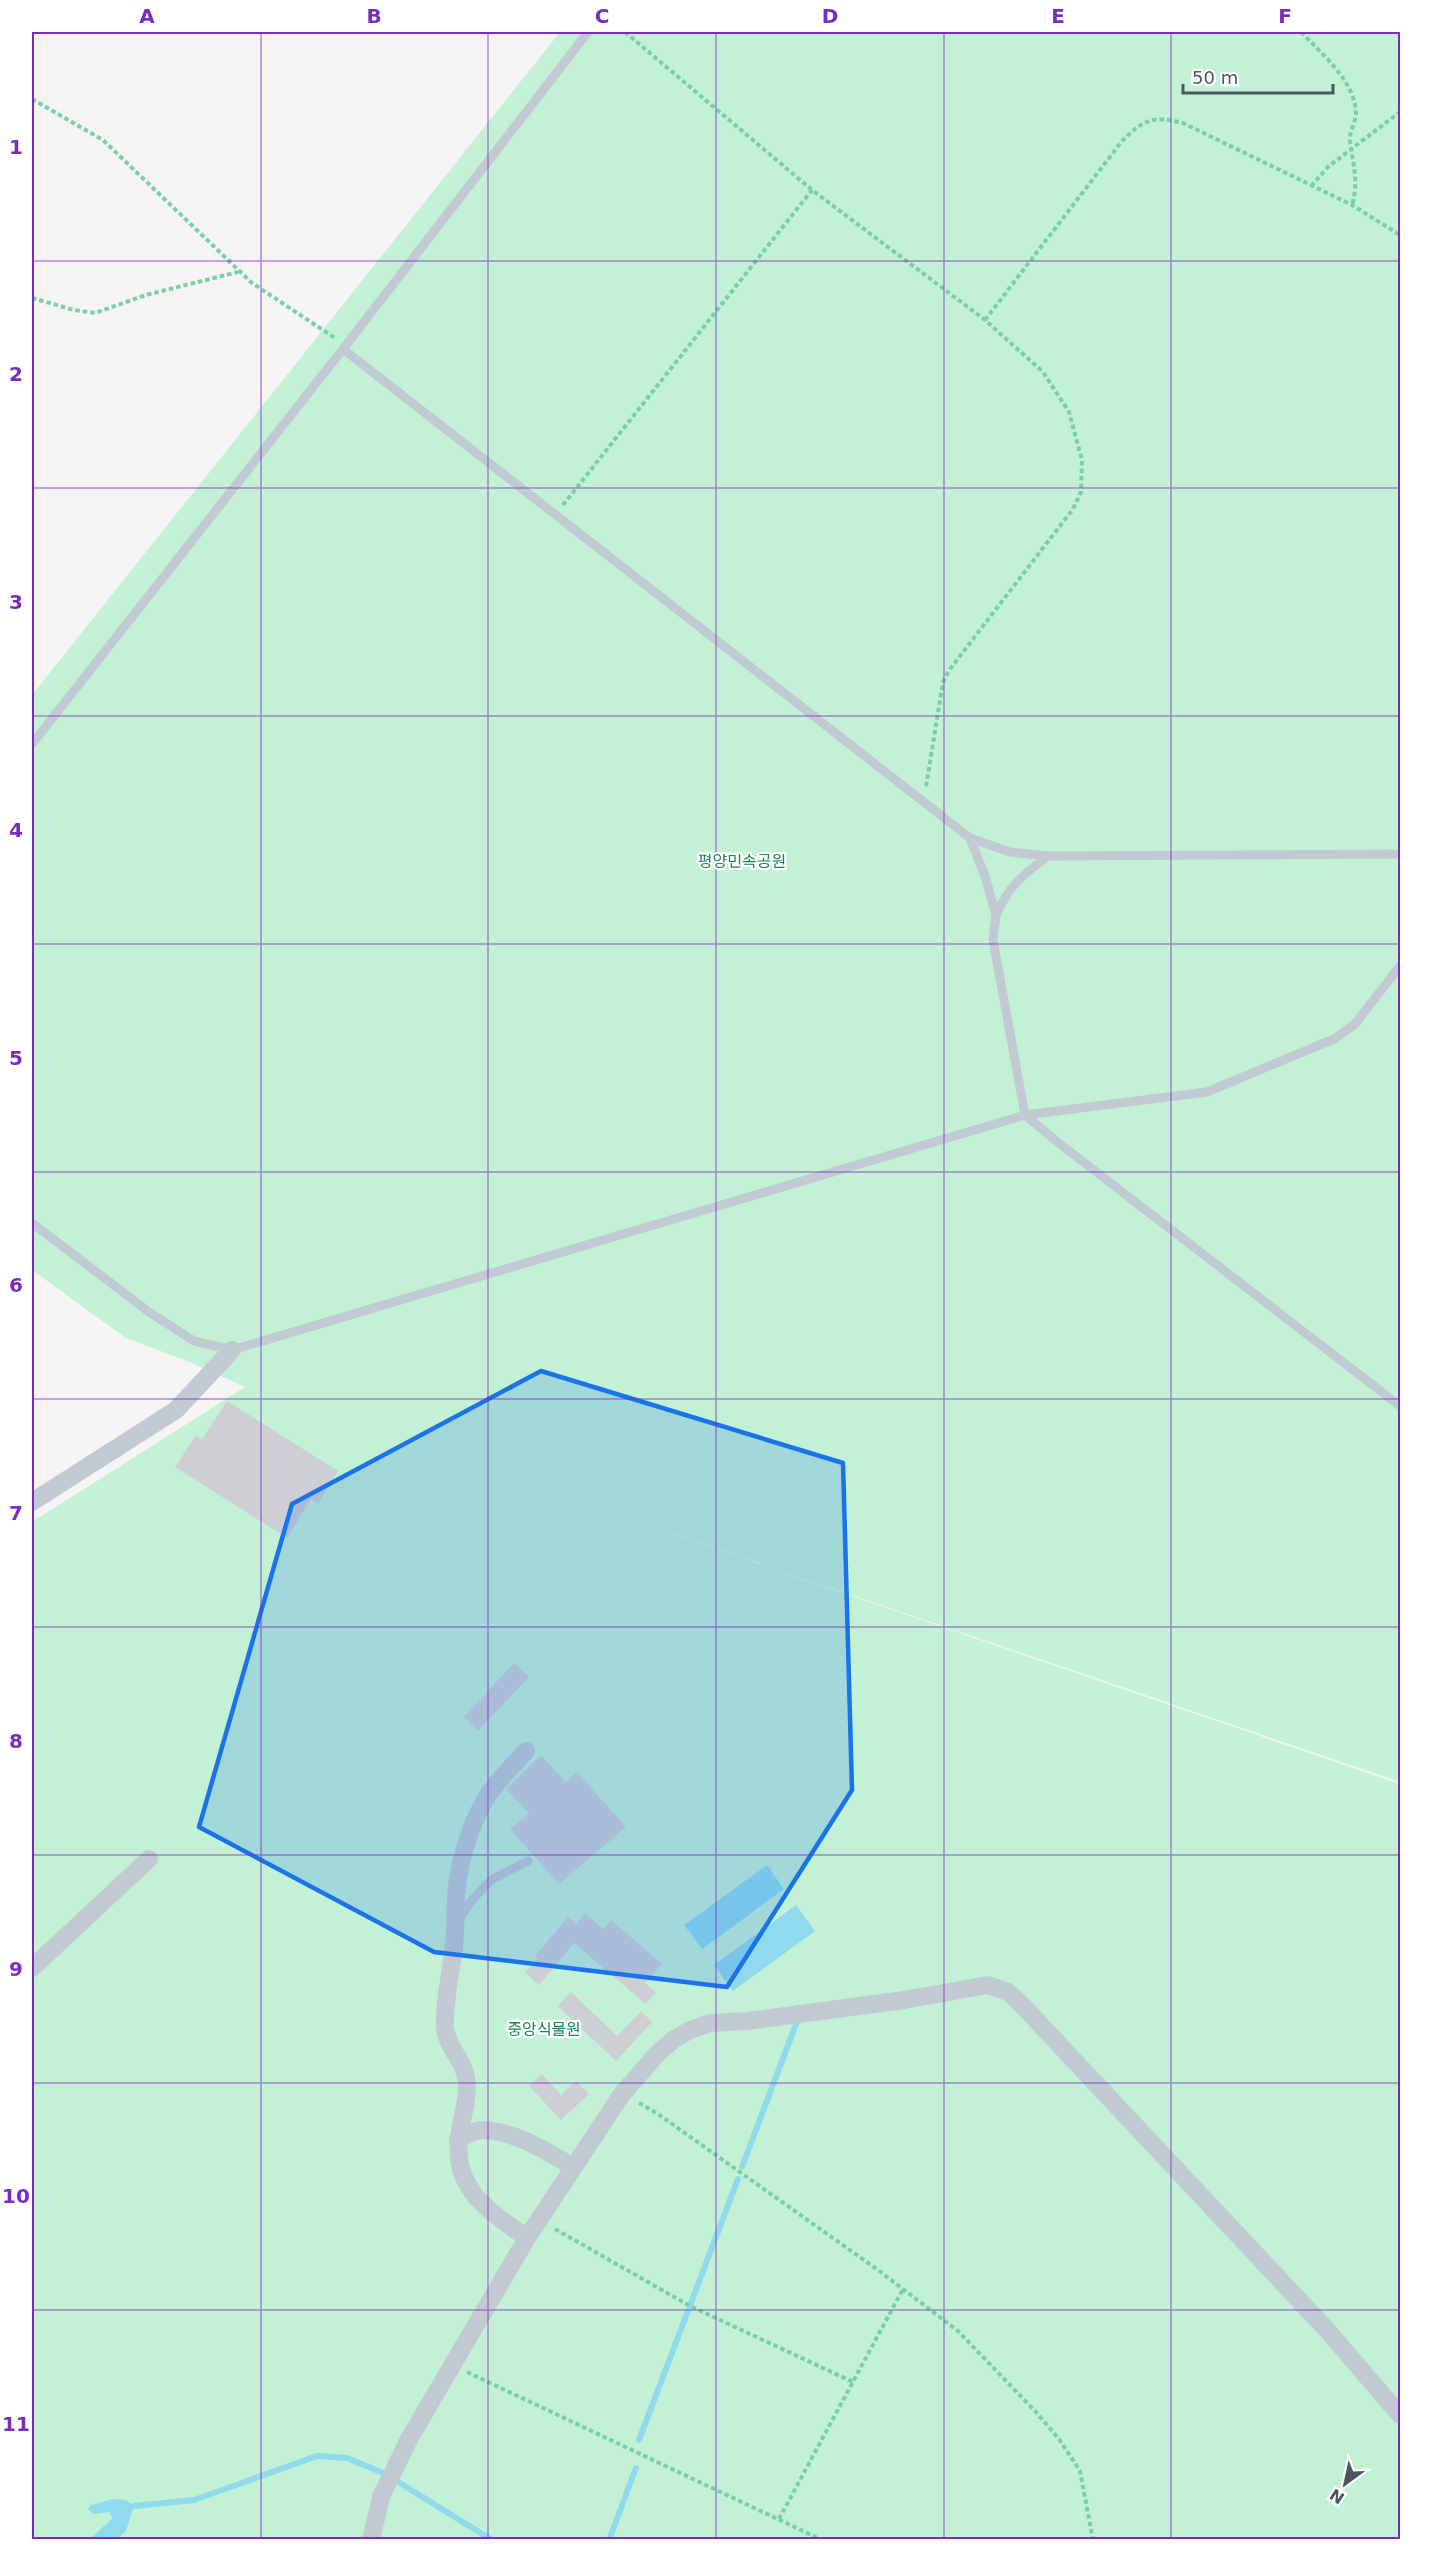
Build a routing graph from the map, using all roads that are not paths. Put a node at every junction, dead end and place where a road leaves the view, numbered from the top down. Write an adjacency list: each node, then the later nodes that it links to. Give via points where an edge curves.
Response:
1 (588, 32): 2 (lane)
2 (344, 347): 3 (lane); 4 (lane)
3 (32, 744)
4 (970, 838): 6 (lane, via 1010,852); 7 (lane)
5 (1401, 854): 6 (lane)
6 (1048, 856): 7 (lane, via 1022,876 1003,898)
7 (996, 916): 9 (lane, via 993,940)
8 (1401, 966): 9 (lane, via 1355,1024 1334,1040 1207,1092)
9 (1025, 1115): 11 (lane); 12 (lane)
10 (32, 1222): 11 (lane, via 149,1312 194,1341)
11 (232, 1350): 13 (street, via 176,1410)
12 (1401, 1406)
13 (32, 1502)
14 (526, 1751): 17 (street, via 484,1801 457,1885)
15 (149, 1859): 18 (street)
16 (528, 1861): 17 (lane, via 491,1880)
17 (455, 1926): 19 (street, via 445,2027 448,2042 466,2076)
18 (32, 1968)
19 (459, 2139): 20 (street, via 478,2130 499,2132 531,2142); 21 (street, via 458,2166 469,2191)
20 (572, 2166): 21 (street); 22 (street, via 622,2094 657,2054 690,2030 710,2023 747,2021 988,1985 997,1987 1023,2006 1319,2321)
21 (527, 2238): 23 (street, via 392,2473 381,2497)
22 (1401, 2415)
23 (371, 2540)

